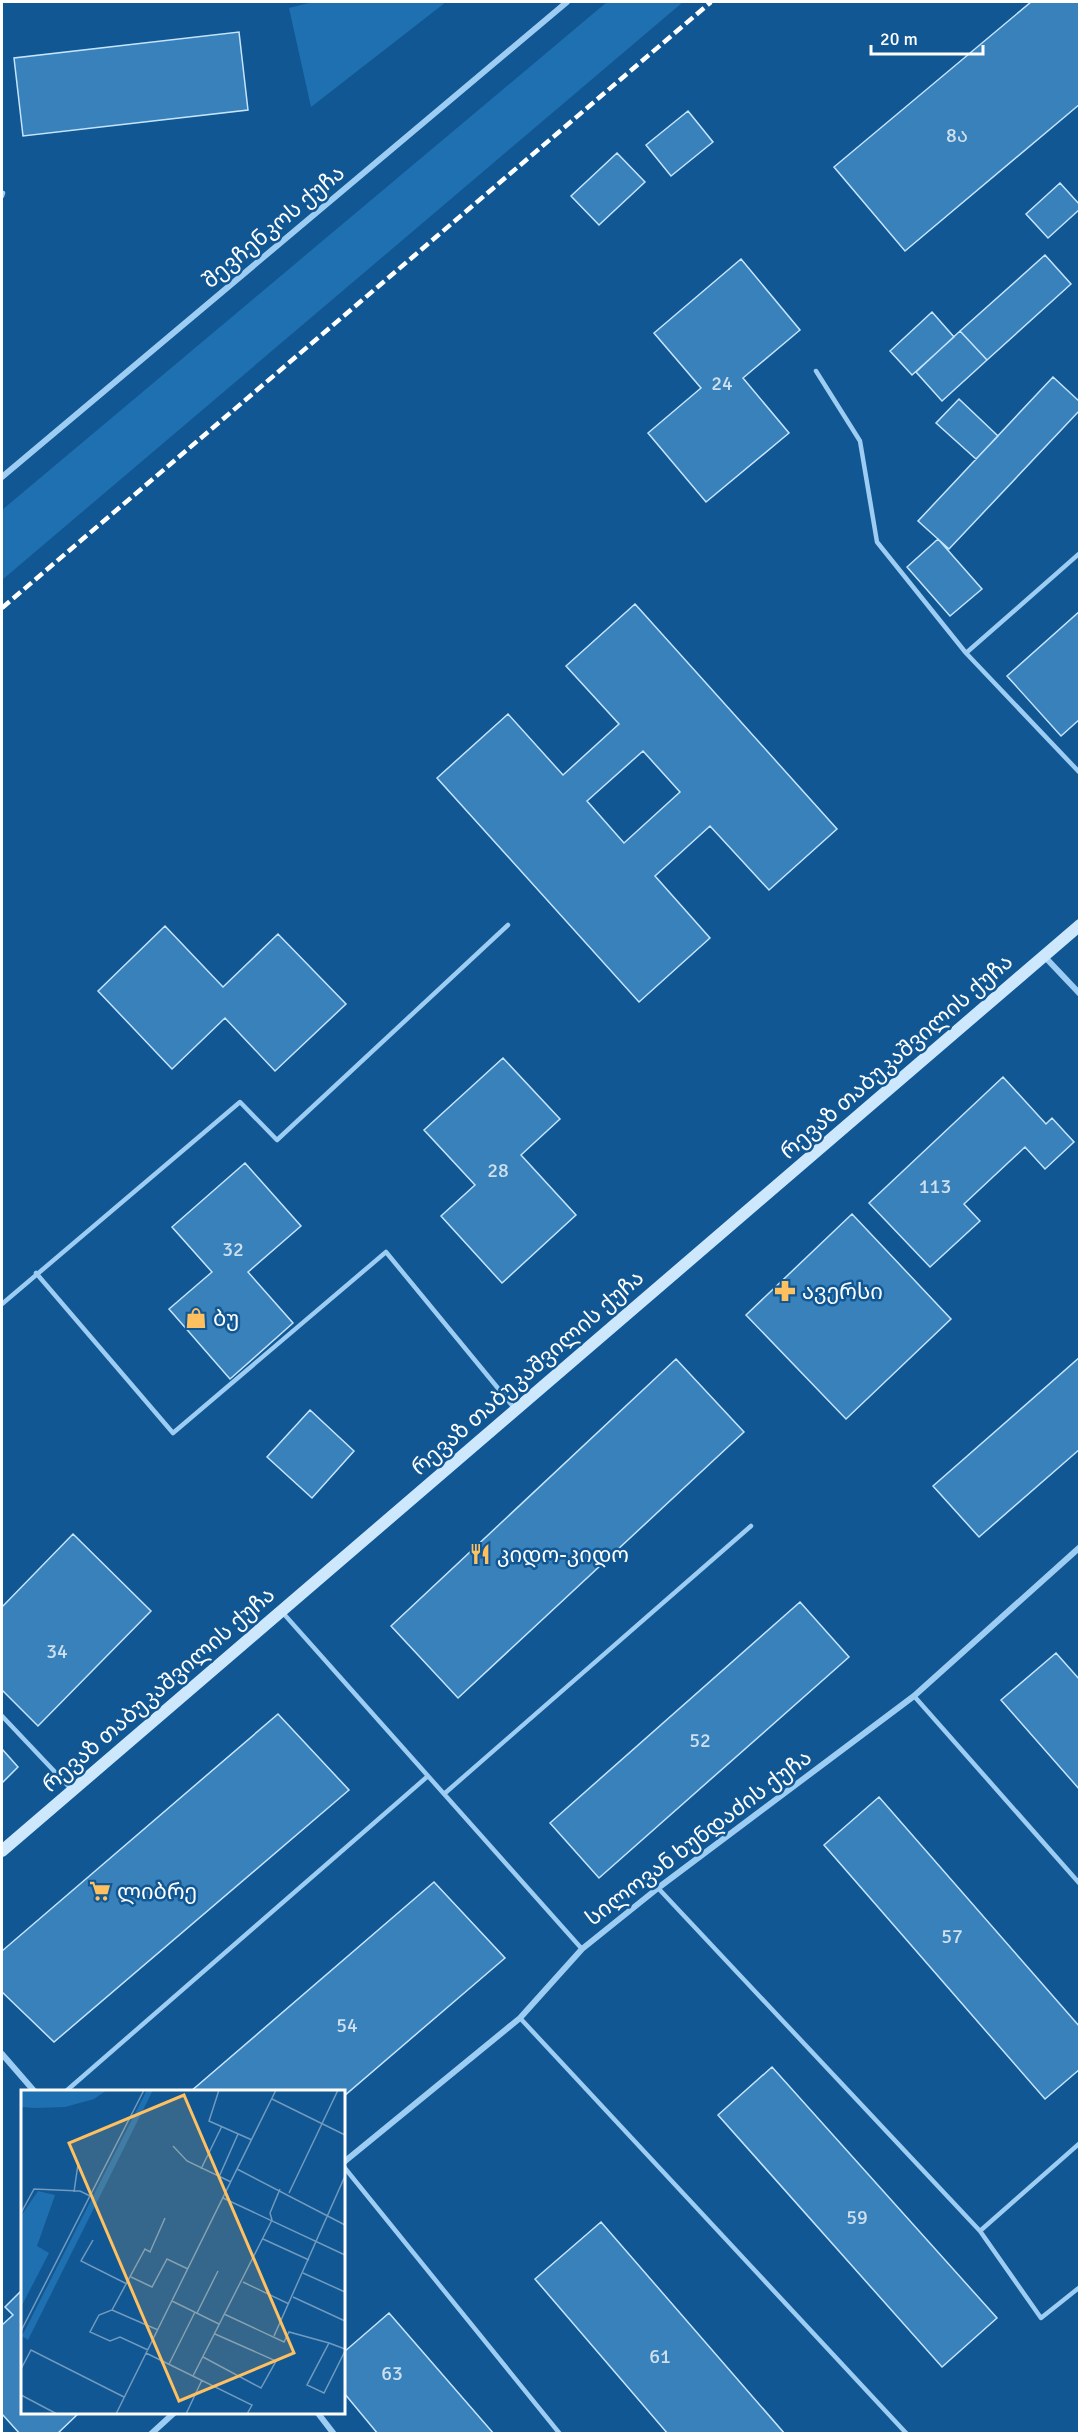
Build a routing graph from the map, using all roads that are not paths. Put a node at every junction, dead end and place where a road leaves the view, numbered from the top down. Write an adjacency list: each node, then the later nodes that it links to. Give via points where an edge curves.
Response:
1 (567, 2): 3 (street, შევჩენკოს ქუჩა)
2 (816, 371): 5 (lane, via 860,441 877,542)
3 (2, 477)
4 (1080, 553): 5 (lane)
5 (966, 653): 6 (lane)
6 (1080, 773)
7 (508, 925): 11 (lane, via 277,1140 240,1102)
8 (1080, 925): 9 (main road, რევაზ თაბუკაშვილის ქუჩა)
9 (1044, 956): 10 (street); 13 (main road, რევაზ თაბუკაშვილის ქუჩა)
10 (1080, 994)
11 (36, 1273): 12 (lane); 13 (lane, via 173,1433 386,1252)
12 (2, 1304)
13 (516, 1410): 16 (main road, რევაზ თაბუკაშვილის ქუჩა)
14 (751, 1526): 21 (lane)
15 (1080, 1546): 17 (street, სილოვან ხუნდაძის ქუჩა)
16 (281, 1611): 19 (lane); 20 (main road, რევაზ თაბუკაშვილის ქუჩა)
17 (914, 1696): 23 (lane); 24 (street, სილოვან ხუნდაძის ქუჩა)
18 (2, 1716): 20 (lane)
19 (428, 1776): 21 (lane); 29 (lane)
20 (72, 1790): 22 (main road, რევაზ თაბუკაშვილის ქუჩა)
21 (444, 1794): 25 (lane)
22 (2, 1851)
23 (1080, 1884)
24 (658, 1888): 25 (street, სილოვან ხუნდაძის ქუჩა); 33 (lane)
25 (582, 1949): 26 (street, სილოვან ხუნდაძის ქუჩა)
26 (520, 2018): 31 (street, სილოვან ხუნდაძის ქუჩა); 40 (lane)
27 (2, 2054): 28 (street)
28 (34, 2090)
29 (66, 2090)
30 (1080, 2143): 33 (lane)
31 (345, 2164)
32 (345, 2166): 39 (lane)
33 (980, 2231): 34 (lane, via 1041,2318)
34 (1080, 2287)
35 (173, 2414): 37 (street)
36 (319, 2414): 38 (street)
37 (151, 2433)
38 (334, 2433)
39 (560, 2433)
40 (907, 2433)

